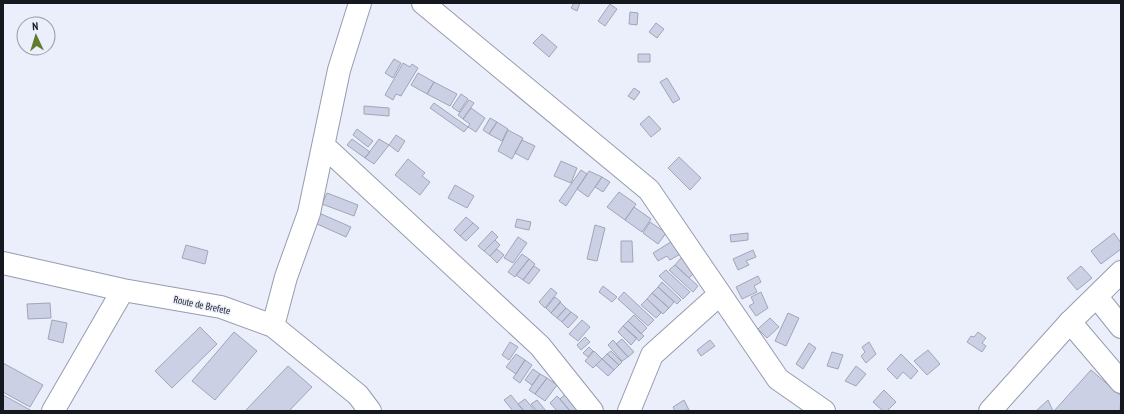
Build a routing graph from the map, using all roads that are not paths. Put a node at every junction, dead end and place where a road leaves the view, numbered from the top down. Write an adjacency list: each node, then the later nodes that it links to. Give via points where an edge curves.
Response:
1 (360, 3): 3 (street, via 339,70)
2 (423, 3): 7 (street, via 649,190)
3 (324, 146): 10 (street, via 309,214 286,277); 15 (street, via 540,346)
4 (4, 264): 6 (street, Route de Brefete)
5 (1121, 272): 8 (street)
6 (123, 290): 10 (street, Route de Brefete, via 221,307); 13 (street)
7 (720, 294): 16 (street, via 652,355); 17 (street, via 778,379)
8 (1097, 297): 9 (street); 11 (street)
9 (1070, 322): 12 (street); 18 (street)
10 (273, 326): 14 (street, Route de Brefete, via 358,395)
11 (1121, 327)
12 (1121, 382)
13 (53, 411)
14 (370, 411)
15 (592, 411)
16 (629, 411)
17 (824, 411)
18 (990, 411)

